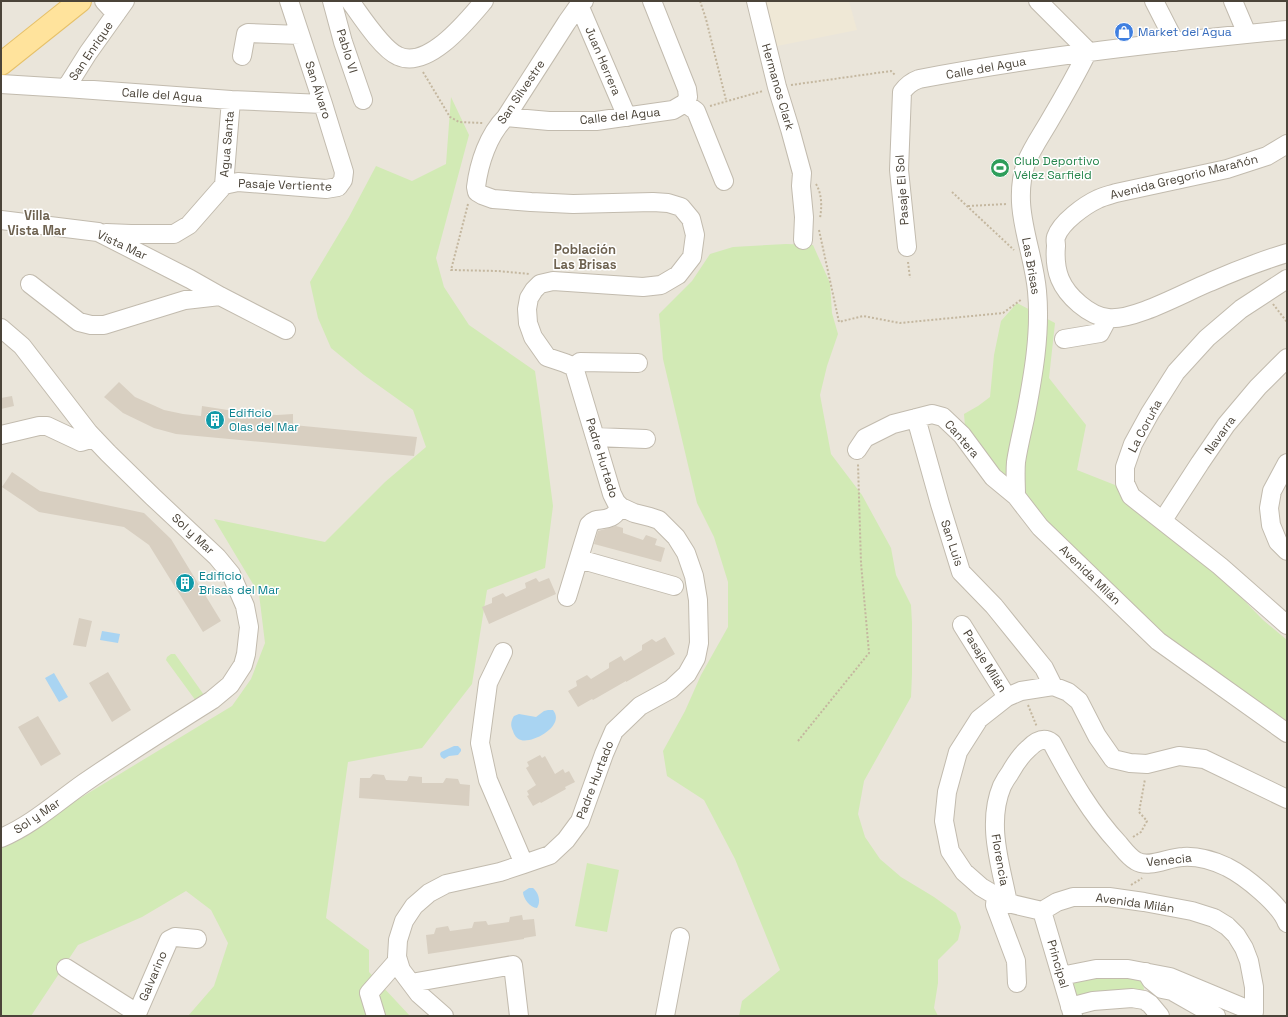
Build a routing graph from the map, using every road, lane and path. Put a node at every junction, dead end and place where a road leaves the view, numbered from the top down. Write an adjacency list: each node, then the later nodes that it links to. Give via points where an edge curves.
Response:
1 (80, 1): 21 (main road)
2 (289, 1): 16 (street, San Álvaro)
3 (332, 1): 27 (street, Pablo VI)
4 (350, 1): 20 (street, via 386,48 406,59)
5 (484, 1): 20 (street, via 452,36 431,53)
6 (652, 1): 30 (street, via 687,89)
7 (700, 1): 28 (path)
8 (756, 1): 25 (street, Hermanos Clark)
9 (1038, 1): 18 (street)
10 (1154, 1): 17 (street)
11 (1233, 1): 15 (street)
12 (581, 3): 31 (street, Juan Herrera); 32 (street, San Silvestre)
13 (115, 5): 24 (street, San Enrique)
14 (1287, 30): 15 (street, Calle del Agua)
15 (1247, 34): 17 (street, Calle del Agua)
16 (300, 35): 19 (street, via 248,33); 29 (street, San Álvaro)
17 (1175, 42): 18 (street, Calle del Agua)
18 (1088, 52): 23 (street, Calle del Agua, via 975,69 910,82); 40 (street, Las Brisas, via 1026,163)
19 (242, 56)
20 (415, 58): 32 (path, via 450,118 459,122)
21 (1, 64)
22 (1, 84): 24 (street, Calle del Agua)
23 (906, 86): 25 (path, via 891,72); 47 (street, Pasaje El Sol, via 902,92 899,170)
24 (66, 88): 26 (street, Calle del Agua)
25 (777, 88): 28 (path); 34 (street, Hermanos Clark)
26 (231, 100): 29 (street, Calle del Agua); 37 (street, Agua Santa)
27 (362, 100)
28 (726, 101): 30 (path)
29 (323, 104): 35 (street, San Álvaro, via 344,172)
30 (690, 107): 31 (street, Calle del Agua); 36 (street)
31 (627, 117): 32 (street, Calle del Agua, via 574,122)
32 (502, 121): 38 (street, San Silvestre, via 494,132 482,162)
33 (1287, 144): 58 (street, Avenida Gregorio Marañón, via 1267,156 1227,169 1116,193 1098,199 1077,212 1056,237 1055,255 1060,280 1089,312)
34 (802, 173): 43 (path, via 814,179 820,190); 46 (street, Hermanos Clark)
35 (343, 180): 37 (street, Pasaje Vertiente, via 338,187 326,188 238,182)
36 (724, 181)
37 (224, 185): 45 (street, Agua Santa, via 189,224 174,234)
38 (477, 192): 53 (path, via 468,202 451,270 535,274); 53 (street, via 493,198 531,202 668,203 680,207 691,219 695,235 692,257 678,275 661,285 553,281)
39 (952, 192): 41 (path)
40 (1020, 203): 41 (path); 49 (street, Las Brisas)
41 (968, 206): 49 (path)
42 (1, 220): 45 (street, Vista Mar)
43 (819, 222)
44 (818, 228): 57 (path, via 839,322 863,316 900,323)
45 (98, 232): 50 (street, Vista Mar)
46 (803, 240)
47 (907, 247)
48 (1287, 253): 58 (street, Avenida Gregorio Marañón, via 1129,316)
49 (1034, 269): 73 (street, Las Brisas, via 1037,292 1036,344 1016,463)
50 (190, 279): 55 (street, Vista Mar); 56 (street)
51 (1287, 279): 54 (street, La Coruña)
52 (30, 284): 56 (street, via 79,322 91,325 104,325)
53 (540, 284): 65 (street, via 529,298 527,309 533,337 547,357)
54 (1266, 294): 59 (path); 75 (street, La Coruña, via 1242,309 1207,338 1176,372 1133,444 1125,467 1125,483 1131,496)
55 (220, 296): 56 (street); 61 (street, Vista Mar)
56 (185, 300)
57 (1002, 313)
58 (1108, 318): 62 (street, via 1100,333)
59 (1287, 322)
60 (1, 328): 69 (street, Sol y Mar, via 22,346)
61 (286, 330)
62 (1064, 339)
63 (1287, 358): 75 (street, Navarra, via 1226,425)
64 (638, 363): 65 (street, via 580,362)
65 (574, 367): 68 (street, Padre Hurtado)
66 (916, 418): 71 (street, Cantera, via 893,424 865,438); 73 (street, Cantera, via 932,414 943,417 962,435 993,477); 83 (street, San Luis, via 961,572 994,606 1044,668)
67 (1, 435): 69 (street, via 47,426 81,442)
68 (595, 437): 70 (street); 74 (street, Padre Hurtado, via 612,494)
69 (94, 438): 90 (street, Sol y Mar, via 217,557 231,574 245,606 249,628 246,654 230,686 220,694 84,783 29,823)
70 (646, 439)
71 (858, 450): 87 (path, via 861,563 869,653)
72 (1287, 463): 76 (street, via 1272,491 1269,508 1271,525 1278,542)
73 (1016, 496): 85 (street, Avenida Milán, via 1040,527 1158,641)
74 (620, 507): 77 (street, via 610,518 593,520 589,525); 92 (street, Padre Hurtado, via 659,520 676,537 686,553 694,576 698,600 699,637 696,658 687,674 671,690 640,706 614,732 580,820 566,840 550,855)
75 (1164, 520): 81 (street, La Coruña)
76 (1287, 551)
77 (579, 559): 78 (street); 79 (street)
78 (674, 586)
79 (567, 597)
80 (962, 625): 84 (street, Pasaje Milán)
81 (1287, 626)
82 (503, 652): 92 (street, via 488,683 480,743 488,780)
83 (1053, 686): 84 (street); 88 (street, via 1068,692 1079,701 1097,736 1113,759)
84 (1014, 694): 86 (path); 95 (street, via 979,720 958,752 947,792 944,821 950,851 964,872)
85 (1287, 733)
86 (1043, 739): 93 (street, Venecia, via 1052,743 1078,790 1106,831 1131,858); 95 (street, Florencia, via 1020,756 1002,786 995,808 994,834)
87 (798, 741)
88 (1148, 764): 89 (street, via 1179,756 1204,759); 91 (path, via 1139,812 1147,820 1141,832)
89 (1287, 799)
90 (1, 838)
91 (1130, 838)
92 (524, 864): 100 (street, Padre Hurtado, via 446,884 429,893 414,906 404,921 398,940)
93 (1144, 864): 94 (path, via 1141,879); 97 (street, Venecia, via 1184,857 1198,857 1215,862 1259,890 1278,908)
94 (1108, 897): 96 (street, Avenida Milán, via 1073,897 1057,902); 102 (street, Avenida Milán, via 1192,911 1214,918 1226,926 1236,935 1249,961 1254,987 1254,1012 1170,977)
95 (1002, 900): 96 (street); 105 (street, Florencia, via 995,905 1016,961)
96 (1042, 911): 103 (street, Principal)
97 (1287, 923)
98 (680, 937): 111 (street)
99 (197, 939): 107 (street, Galvarino, via 175,937 169,940)
100 (398, 960): 104 (street, Padre Hurtado); 108 (street, via 369,993)
101 (66, 968): 107 (street)
102 (1146, 972): 103 (street, via 1096,969); 113 (street, via 1162,989 1172,991)
103 (1061, 976): 106 (street, Principal)
104 (411, 983): 109 (street, Padre Hurtado, via 419,994); 110 (street, via 513,965)
105 (1017, 983)
106 (1072, 1012): 112 (street, via 1093,1001 1132,998 1144,1000)
107 (136, 1014)
108 (376, 1016)
109 (444, 1016)
110 (519, 1016)
111 (665, 1016)
112 (1160, 1016)
113 (1216, 1016)

